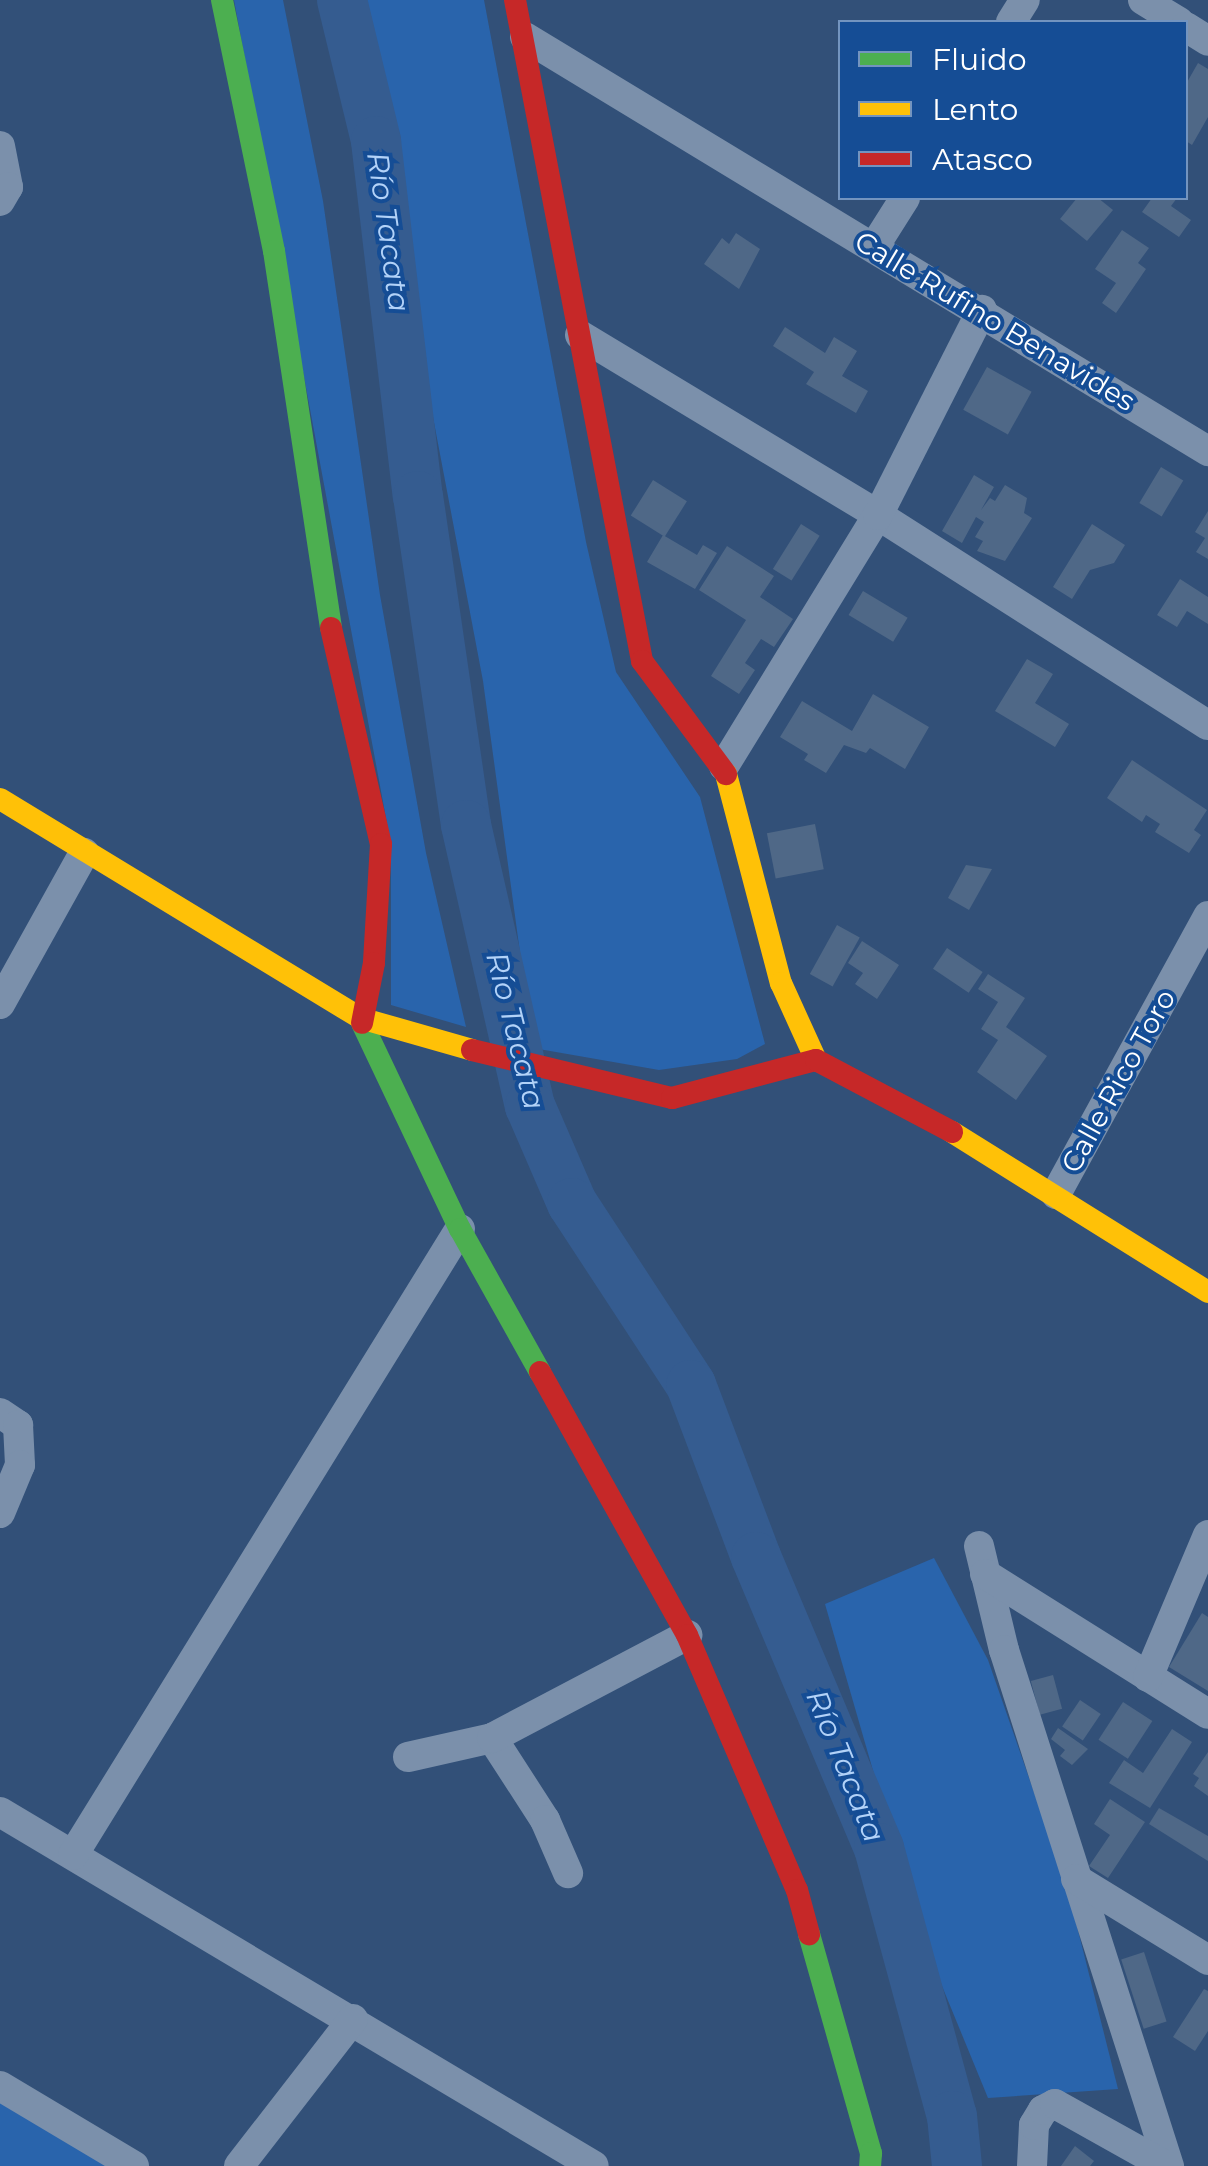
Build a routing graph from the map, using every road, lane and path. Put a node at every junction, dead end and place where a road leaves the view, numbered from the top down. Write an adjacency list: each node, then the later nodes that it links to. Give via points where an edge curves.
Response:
1 (516, 0): 5 (street)
2 (1143, 0): 4 (street)
3 (218, 3): 20 (street, via 274,250 325,604 381,844 374,962)
4 (1176, 20)
5 (525, 37): 9 (street, Calle Rufino Benavides); 11 (street)
6 (0, 146): 8 (street, via 8,187)
7 (903, 200): 9 (street)
8 (0, 201)
9 (874, 247): 10 (street, Calle Rufino Benavides)
10 (982, 310): 12 (street, Calle Rufino Benavides); 13 (street)
11 (580, 335): 13 (street); 15 (street, via 642,661)
12 (1208, 452)
13 (878, 515): 14 (street); 15 (street)
14 (1208, 725)
15 (724, 766): 21 (street, via 781,984)
16 (0, 799): 17 (street)
17 (84, 853): 19 (street); 20 (street)
18 (1208, 916): 22 (street, Calle Rico Toro)
19 (0, 1004)
20 (360, 1018): 21 (street, via 672,1098); 23 (street)
21 (816, 1060): 22 (street)
22 (1056, 1194): 24 (street)
23 (460, 1229): 28 (street); 34 (street)
24 (1208, 1292)
25 (0, 1413): 26 (street, via 18,1425 20,1466)
26 (0, 1514)
27 (1208, 1535): 29 (street)
28 (687, 1635): 31 (street); 43 (street, via 797,1890)
29 (1148, 1678): 30 (street); 36 (street, via 982,1560)
30 (1208, 1714)
31 (492, 1738): 32 (street); 35 (street, via 544,1820)
32 (408, 1757)
33 (0, 1812): 34 (street)
34 (73, 1855): 38 (street)
35 (568, 1873)
36 (1076, 1879): 37 (street); 45 (street)
37 (1208, 1960)
38 (353, 2018): 41 (street); 42 (street)
39 (0, 2086): 40 (street)
40 (134, 2166)
41 (240, 2166)
42 (594, 2166)
43 (870, 2166)
44 (1032, 2166): 45 (street, via 1034,2125 1055,2104)
45 (1167, 2166)

